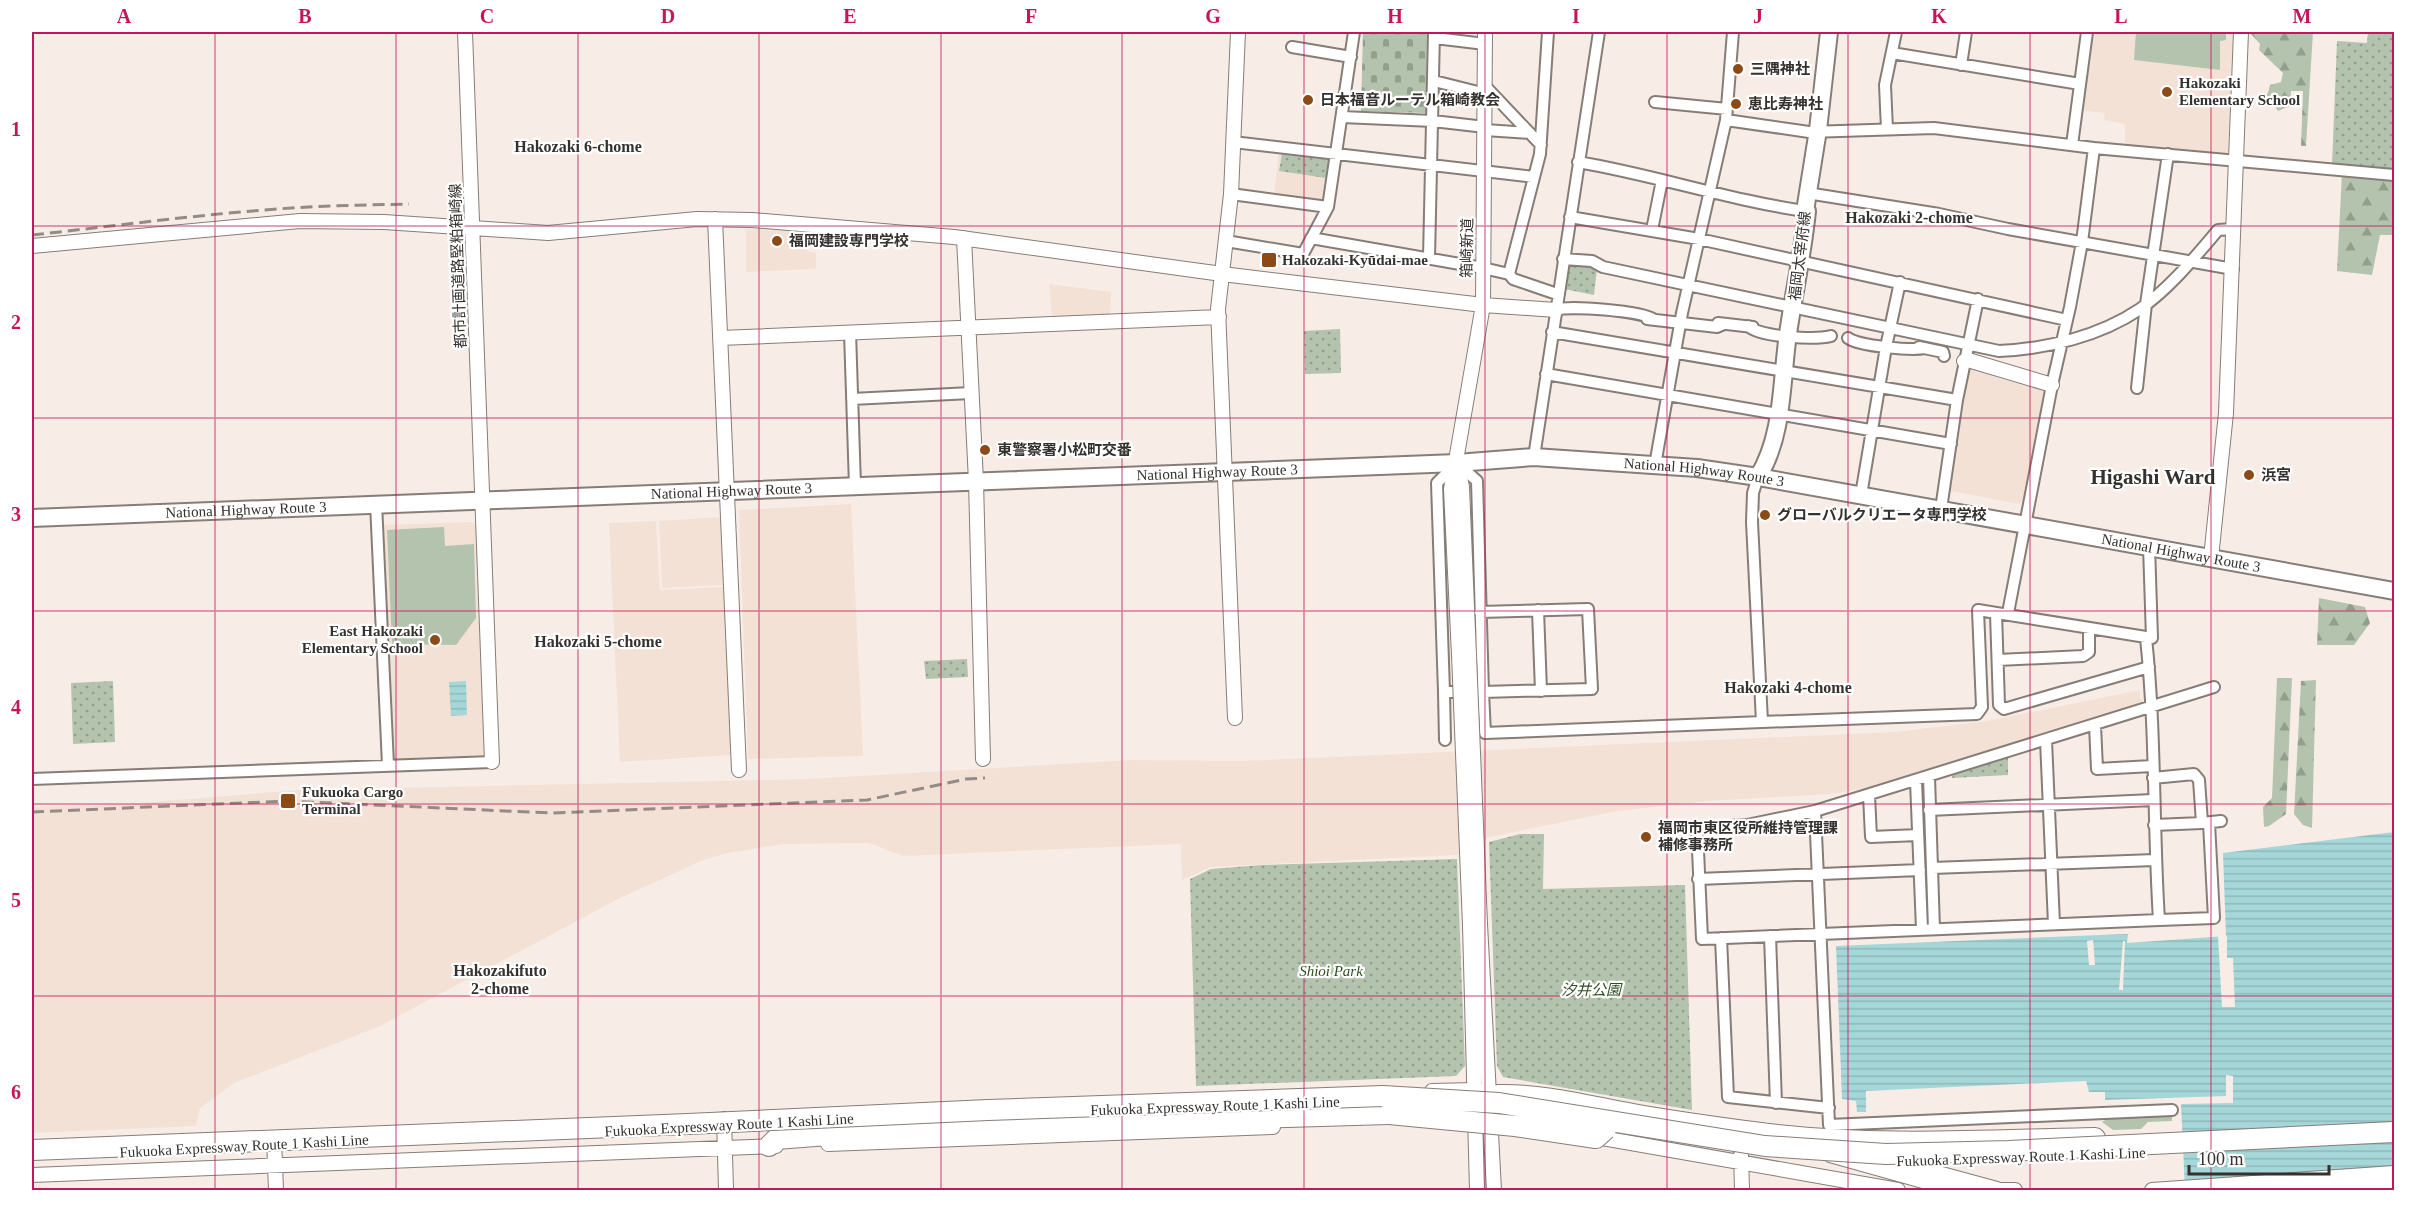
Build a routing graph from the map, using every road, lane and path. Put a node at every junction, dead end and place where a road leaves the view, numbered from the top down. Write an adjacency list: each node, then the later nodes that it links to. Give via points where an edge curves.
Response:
1 (465, 32): 50 (street, 都市計画道路堅粕箱崎線)
2 (1238, 32): 30 (street)
3 (1354, 32): 16 (street)
4 (1548, 32): 31 (street)
5 (1599, 32): 37 (street)
6 (1733, 32): 22 (street)
7 (1829, 32): 28 (main road, 福岡太宰府線)
8 (1896, 32): 15 (street)
9 (1966, 32): 17 (street)
10 (2087, 32): 19 (street)
11 (2241, 32): 36 (street)
12 (1435, 35): 13 (street); 18 (street)
13 (1485, 38): 20 (street, 箱崎新道)
14 (1292, 47): 16 (street)
15 (1893, 53): 17 (street); 27 (street, via 1885,85)
16 (1351, 57): 23 (street)
17 (1961, 65): 19 (street)
18 (1434, 81): 20 (street); 25 (street)
19 (2080, 84): 32 (street)
20 (1486, 90): 26 (street, 箱崎新道); 29 (street)
21 (1655, 102): 22 (street)
22 (1727, 109): 24 (street)
23 (1342, 117): 25 (street); 35 (street)
24 (1726, 120): 28 (street); 43 (street)
25 (1433, 121): 26 (street); 38 (street)
26 (1485, 128): 29 (street); 39 (street, 箱崎新道)
27 (1887, 129): 28 (street); 32 (street, via 1934,128)
28 (1818, 130): 44 (main road, 福岡太宰府線)
29 (1530, 133): 31 (street)
30 (1233, 142): 35 (street); 45 (street)
31 (1541, 145): 41 (street)
32 (2072, 145): 33 (street)
33 (2094, 148): 34 (street); 57 (street)
34 (2168, 154): 36 (street); 59 (street)
35 (1338, 155): 38 (street); 46 (street)
36 (2236, 160): 40 (street); 51 (street)
37 (1578, 162): 42 (street); 48 (street)
38 (1431, 167): 39 (street); 60 (street)
39 (1484, 173): 41 (street); 64 (street, 箱崎新道)
40 (2394, 175)
41 (1534, 177): 67 (street)
42 (1662, 180): 43 (street); 52 (street)
43 (1710, 193): 47 (street); 55 (street)
44 (1807, 193): 47 (main road, 福岡太宰府線); 57 (street)
45 (1231, 194): 46 (street); 56 (street)
46 (1328, 207): 54 (street)
47 (1805, 211): 63 (main road, 福岡太宰府線)
48 (1570, 217): 52 (street); 61 (street)
49 (715, 219): 50 (street, via 567,233); 53 (street); 84 (street)
50 (473, 229): 58 (street, via 300,221); 111 (street, 都市計画道路堅粕箱崎線)
51 (2234, 229): 62 (street, via 2218,230); 65 (street)
52 (1652, 230): 55 (street)
53 (964, 238): 66 (street); 79 (street)
54 (1311, 238): 56 (street, via 1303,254); 60 (street)
55 (1699, 239): 63 (street); 69 (street)
56 (1226, 241): 66 (street)
57 (2082, 242): 59 (street); 77 (street)
58 (32, 246)
59 (2154, 254): 62 (street); 72 (street)
60 (1429, 258): 64 (street)
61 (1563, 259): 69 (street, via 1592,261 1603,267); 70 (street)
62 (2192, 261): 65 (street); 72 (street)
63 (1802, 262): 68 (street); 74 (main road, 福岡太宰府線)
64 (1484, 268): 67 (street); 73 (street, 箱崎新道)
65 (2233, 269): 117 (street, via 2226,412)
66 (1222, 274): 73 (street); 76 (street)
67 (1509, 274): 70 (street)
68 (1899, 282): 71 (street); 80 (street)
69 (1688, 285): 74 (street); 78 (street)
70 (1557, 294): 75 (street)
71 (1978, 299): 77 (street); 86 (street)
72 (2146, 304): 85 (street, via 2109,324); 94 (street)
73 (1483, 306): 75 (street); 103 (street, 箱崎新道)
74 (1793, 308): 80 (street); 83 (main road, 福岡太宰府線)
75 (1556, 310): 78 (street, via 1633,312 1639,317); 82 (street)
76 (1219, 317): 79 (street); 105 (street)
77 (2067, 320): 85 (street)
78 (1681, 323): 83 (street, via 1748,326); 88 (street)
79 (968, 327): 81 (street); 95 (street)
80 (1890, 329): 86 (street); 87 (street)
81 (850, 332): 84 (street); 97 (street)
82 (1552, 332): 88 (street); 91 (street)
83 (1788, 336): 87 (street, via 1831,336); 90 (main road, 福岡太宰府線)
84 (720, 338): 109 (street)
85 (2061, 342): 86 (street, via 2029,350 1999,351); 92 (street)
86 (1968, 345): 89 (street)
87 (1886, 346): 89 (street, via 1925,348); 93 (street)
88 (1674, 352): 90 (street); 96 (street)
89 (1964, 361): 92 (street); 98 (street)
90 (1786, 371): 93 (street); 99 (main road, 福岡太宰府線)
91 (1546, 374): 96 (street); 102 (street)
92 (2052, 385): 115 (street)
93 (1880, 388): 98 (street); 100 (street)
94 (2137, 388)
95 (971, 393): 97 (street); 107 (street)
96 (1667, 395): 99 (street); 104 (street)
97 (852, 399): 108 (street)
98 (1957, 400): 101 (street)
99 (1779, 412): 100 (street); 106 (main road, 福岡太宰府線, via 1768,460)
100 (1872, 429): 101 (street); 110 (street)
101 (1951, 444): 113 (street)
102 (1534, 458): 103 (main road, National Highway Route 3); 104 (main road, National Highway Route 3)
103 (1457, 463): 105 (main road, National Highway Route 3); 120 (street, via 1477,481); 129 (street, via 1437,483); 168 (street, 箱崎新道, bridge, via 1451,489 1464,655 1475,924)
104 (1655, 465): 106 (main road, National Highway Route 3)
105 (1226, 470): 107 (main road, National Highway Route 3); 132 (street)
106 (1758, 477): 110 (main road, National Highway Route 3); 133 (street, via 1752,522)
107 (976, 481): 108 (main road, National Highway Route 3); 137 (street)
108 (855, 486): 109 (main road, National Highway Route 3)
109 (727, 491): 111 (main road, National Highway Route 3); 141 (street)
110 (1861, 495): 113 (main road, National Highway Route 3)
111 (483, 500): 112 (main road, National Highway Route 3); 138 (street, 都市計画道路堅粕箱崎線)
112 (376, 503): 114 (main road, National Highway Route 3); 139 (street)
113 (1941, 509): 115 (main road, National Highway Route 3)
114 (32, 518)
115 (2026, 526): 116 (main road, National Highway Route 3); 122 (street)
116 (2149, 546): 117 (main road, National Highway Route 3); 124 (street, via 2152,638)
117 (2211, 558): 118 (main road, National Highway Route 3)
118 (2394, 591)
119 (1538, 610): 120 (street); 128 (street); 128 (street, via 1588,609 1592,688)
120 (1480, 612): 130 (street)
121 (1996, 613): 122 (street); 125 (street); 133 (street, via 1978,610 1982,707 1977,714)
122 (2008, 613): 123 (street)
123 (2090, 628): 124 (street); 125 (street, via 2089,652 2083,656)
124 (2146, 638): 126 (street)
125 (1998, 660): 126 (street, via 1999,705 2004,709)
126 (2149, 667): 131 (street)
127 (2214, 687): 131 (street)
128 (1541, 691): 130 (street)
129 (1444, 692): 130 (street); 135 (street)
130 (1483, 692): 133 (street, via 1485,733)
131 (2150, 708): 134 (street); 140 (street)
132 (1235, 718)
133 (1762, 722)
134 (2095, 725): 136 (street); 140 (street, via 2097,769)
135 (1445, 740)
136 (2046, 740): 142 (street); 148 (street)
137 (983, 759)
138 (492, 762): 139 (street)
139 (388, 765): 144 (street)
140 (2152, 766): 143 (street)
141 (739, 770)
142 (1929, 777): 145 (street); 149 (street)
143 (2153, 778): 147 (street); 152 (street, via 2194,774 2199,780)
144 (32, 779)
145 (1916, 781): 146 (street); 154 (street)
146 (1869, 795): 150 (street); 154 (street, via 1871,837)
147 (2153, 800): 148 (street); 153 (street)
148 (2050, 804): 149 (street); 156 (street)
149 (1929, 810): 157 (street)
150 (1815, 811): 159 (street); 160 (street, via 1747,825 1697,828)
151 (2221, 821): 152 (street)
152 (2205, 823): 153 (street); 161 (street, via 2214,918)
153 (2154, 825): 155 (street)
154 (1918, 835): 158 (street)
155 (2155, 860): 156 (street); 161 (street)
156 (2053, 864): 157 (street); 162 (street)
157 (1932, 868): 164 (street)
158 (1920, 870): 159 (street); 163 (street)
159 (1818, 874): 160 (street); 165 (street)
160 (1698, 879): 167 (street, via 1702,939)
161 (2159, 921): 162 (street)
162 (2054, 924): 164 (street)
163 (1922, 929): 164 (street); 165 (street)
164 (1934, 929)
165 (1821, 933): 166 (street); 170 (street)
166 (1770, 936): 167 (street); 169 (street)
167 (1721, 938): 169 (street, via 1728,1097)
168 (1487, 1092): 172 (street, via 1329,1093); 173 (street, 箱崎新道); 177 (street, via 1540,1112); 178 (highway, bridge, via 1527,1094 1767,1134 1829,1139 1969,1142 2119,1137)
169 (1776, 1103): 170 (street)
170 (1829, 1108): 171 (street, via 1829,1125)
171 (2172, 1110)
172 (724, 1119): 176 (street); 180 (street)
173 (1483, 1119): 179 (street); 184 (street, via 1533,1124); 192 (street); 193 (street)
174 (1606, 1129): 175 (highway, Fukuoka Expressway Route 1 Kashi Line, via 1742,1151 1899,1162 2126,1155); 179 (highway, bridge, via 1596,1138 1389,1114 933,1126 776,1138); 183 (highway, Fukuoka Expressway Route 1 Kashi Line, bridge, via 1435,1106 1329,1101)
175 (2394, 1135): 178 (highway, Fukuoka Expressway Route 1 Kashi Line, bridge)
176 (274, 1139): 181 (street); 185 (street)
177 (1740, 1144): 182 (street); 184 (street)
178 (2159, 1144): 181 (highway, Fukuoka Expressway Route 1 Kashi Line, bridge, via 1957,1153 1828,1151 1765,1146 1499,1103 1372,1096)
179 (769, 1146): 180 (street)
180 (724, 1148): 185 (street); 191 (street)
181 (32, 1149)
182 (1820, 1151): 189 (street, via 1855,1152 1919,1166); 196 (street, via 1923,1181)
183 (32, 1155)
184 (1741, 1162): 194 (street); 195 (street)
185 (275, 1165): 187 (street); 190 (street)
186 (2394, 1173): 198 (street)
187 (32, 1175)
188 (2394, 1184): 199 (street)
189 (1994, 1190): 197 (street)
190 (276, 1191)
191 (726, 1191)
192 (1477, 1191)
193 (1494, 1191)
194 (1742, 1191)
195 (1899, 1191)
196 (1978, 1191)
197 (2015, 1191)
198 (2152, 1191)
199 (2289, 1191)

